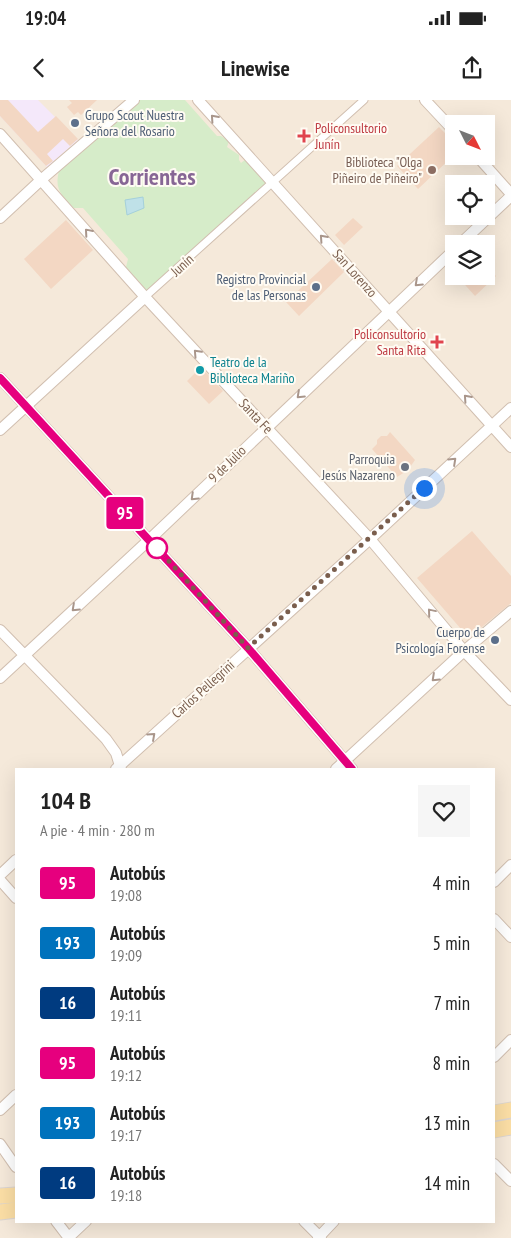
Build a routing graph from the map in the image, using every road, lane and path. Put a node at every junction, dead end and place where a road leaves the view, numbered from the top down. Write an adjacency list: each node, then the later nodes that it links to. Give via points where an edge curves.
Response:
1 (134, 100): 8 (street)
2 (198, 100): 9 (street, San Lorenzo, one-way to 2)
3 (364, 100): 9 (street, Junín)
4 (425, 100): 5 (street)
5 (445, 121)
6 (0, 134): 8 (street, Santa Fe)
7 (484, 165): 10 (street)
8 (42, 179): 11 (street); 14 (street, Santa Fe, one-way to 8)
9 (272, 182): 14 (street, Junín); 15 (street, San Lorenzo, one-way to 9)
10 (511, 195): 12 (street)
11 (0, 218)
12 (469, 235)
13 (445, 258): 15 (street, 9 de Julio, one-way to 15)
14 (145, 297): 17 (street, Junín); 20 (street, Santa Fe, one-way to 14)
15 (389, 311): 19 (street, San Lorenzo, one-way to 15); 20 (street, 9 de Julio, one-way to 20)
16 (0, 378): 17 (street)
17 (27, 406): 21 (street, Junín); 24 (street)
18 (511, 408): 19 (street, Carlos Pellegrini)
19 (491, 425): 22 (street, San Lorenzo); 23 (street, Carlos Pellegrini, one-way to 19)
20 (266, 427): 23 (street, Santa Fe); 24 (street, 9 de Julio, one-way to 24)
21 (0, 430)
22 (511, 447)
23 (370, 539): 27 (street, Carlos Pellegrini); 28 (street, Santa Fe, one-way to 23)
24 (150, 540): 27 (street); 29 (street, 9 de Julio, one-way to 29)
25 (511, 611): 28 (street)
26 (0, 630): 29 (street)
27 (248, 648): 32 (street); 33 (street, Carlos Pellegrini, one-way to 27)
28 (464, 651): 31 (street, Santa Fe); 32 (street, one-way to 32)
29 (25, 655): 30 (street, 9 de Julio); 33 (street, via 106,739 116,754)
30 (0, 678)
31 (511, 700)
32 (349, 765)
33 (119, 767)
34 (15, 861): 36 (street)
35 (511, 865): 38 (street)
36 (0, 875)
37 (0, 880): 39 (street)
38 (495, 881)
39 (15, 897)
40 (495, 920): 41 (street)
41 (511, 937)
42 (511, 1040): 43 (street)
43 (495, 1056)
44 (15, 1096): 45 (street)
45 (0, 1110)
46 (511, 1110): 47 (main road)
47 (495, 1113)
48 (511, 1127): 49 (main road)
49 (495, 1130)
50 (0, 1144): 52 (street)
51 (495, 1165): 53 (street)
52 (15, 1166)
53 (511, 1181)
54 (15, 1195): 55 (main road)
55 (0, 1196)
56 (15, 1210): 57 (main road)
57 (0, 1212)
58 (58, 1223): 62 (street)
59 (84, 1223): 62 (street)
60 (306, 1223): 63 (street)
61 (332, 1223): 63 (street)
62 (69, 1238)
63 (320, 1238)

